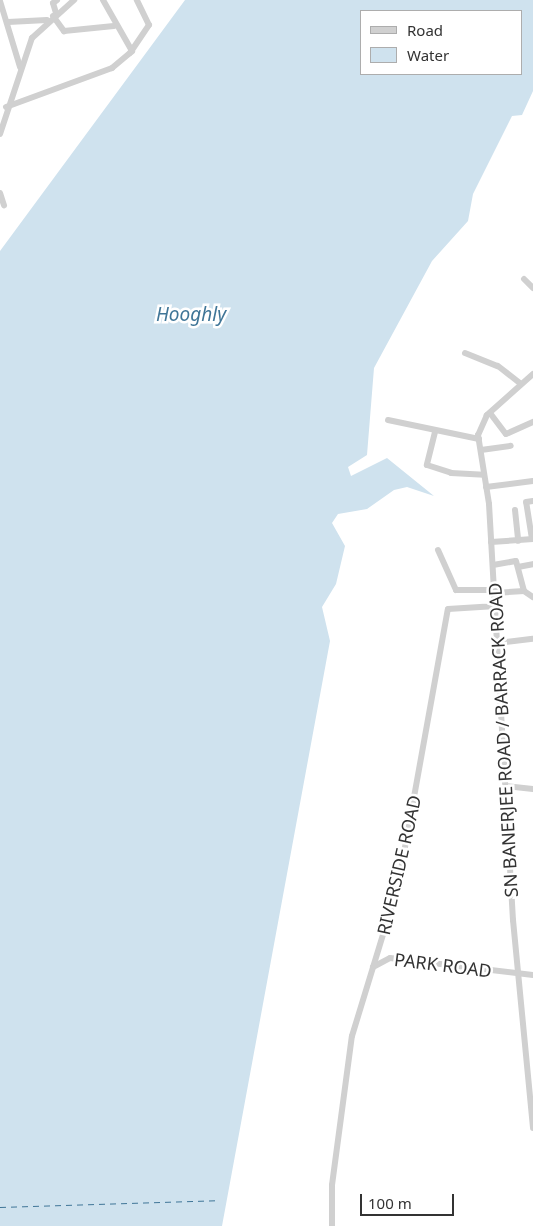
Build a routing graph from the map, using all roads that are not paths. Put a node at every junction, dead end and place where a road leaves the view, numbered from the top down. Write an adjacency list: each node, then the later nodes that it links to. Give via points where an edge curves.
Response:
1 (57, 0): 6 (street, via 52,3)
2 (74, 0): 6 (street)
3 (103, 0): 8 (street)
4 (137, 0): 9 (street, via 149,24)
5 (0, 1): 7 (street)
6 (52, 16): 7 (street); 8 (street, via 64,31); 10 (street, via 32,38)
7 (8, 22): 10 (street, via 14,58)
8 (114, 26): 9 (street)
9 (132, 50): 11 (street, via 99,76)
10 (20, 67): 11 (street)
11 (6, 107): 12 (street)
12 (1, 124): 13 (street)
13 (0, 134)
14 (0, 193): 15 (street)
15 (4, 206)
16 (524, 279): 17 (street)
17 (533, 288)
18 (465, 354): 20 (street, via 498,366)
19 (531, 375): 20 (street, SN BANERJEE ROAD / BARRACK ROAD); 21 (street)
20 (520, 384): 22 (street, SN BANERJEE ROAD / BARRACK ROAD)
21 (533, 384)
22 (490, 413): 24 (street, via 506,434); 26 (street, SN BANERJEE ROAD / BARRACK ROAD, via 481,424)
23 (388, 420): 25 (street)
24 (533, 422)
25 (435, 432): 26 (street); 29 (street, via 426,465 451,473)
26 (479, 439): 28 (street, SN BANERJEE ROAD / BARRACK ROAD)
27 (511, 446): 28 (street)
28 (480, 450): 29 (street, SN BANERJEE ROAD / BARRACK ROAD)
29 (484, 475): 31 (street, SN BANERJEE ROAD / BARRACK ROAD)
30 (533, 482): 31 (street)
31 (486, 487): 36 (street, SN BANERJEE ROAD / BARRACK ROAD)
32 (533, 501): 34 (street, via 526,502)
33 (515, 510): 35 (street)
34 (533, 539): 35 (street)
35 (518, 541): 36 (street)
36 (491, 542): 39 (street, SN BANERJEE ROAD / BARRACK ROAD)
37 (438, 550): 42 (street, via 456,590)
38 (533, 564): 40 (street)
39 (493, 565): 40 (street, via 516,562); 42 (street, SN BANERJEE ROAD / BARRACK ROAD)
40 (518, 567): 41 (street)
41 (524, 591): 42 (street); 43 (street)
42 (495, 592): 44 (street, SN BANERJEE ROAD / BARRACK ROAD)
43 (533, 597)
44 (496, 606): 46 (street, SN BANERJEE ROAD / BARRACK ROAD); 49 (street, RIVERSIDE ROAD, via 448,609 398,886)
45 (533, 639): 46 (street)
46 (498, 643): 47 (street, SN BANERJEE ROAD / BARRACK ROAD)
47 (505, 786): 48 (street); 53 (street, SN BANERJEE ROAD / BARRACK ROAD)
48 (533, 789)
49 (381, 944): 50 (street); 51 (street, RIVERSIDE ROAD)
50 (390, 958): 51 (street, PARK ROAD); 53 (street, PARK ROAD)
51 (370, 970): 55 (street, RIVERSIDE ROAD, via 352,1036 332,1185)
52 (533, 975): 53 (street, PARK ROAD)
53 (520, 976): 54 (street, SN BANERJEE ROAD / BARRACK ROAD)
54 (533, 1128)
55 (332, 1226)

